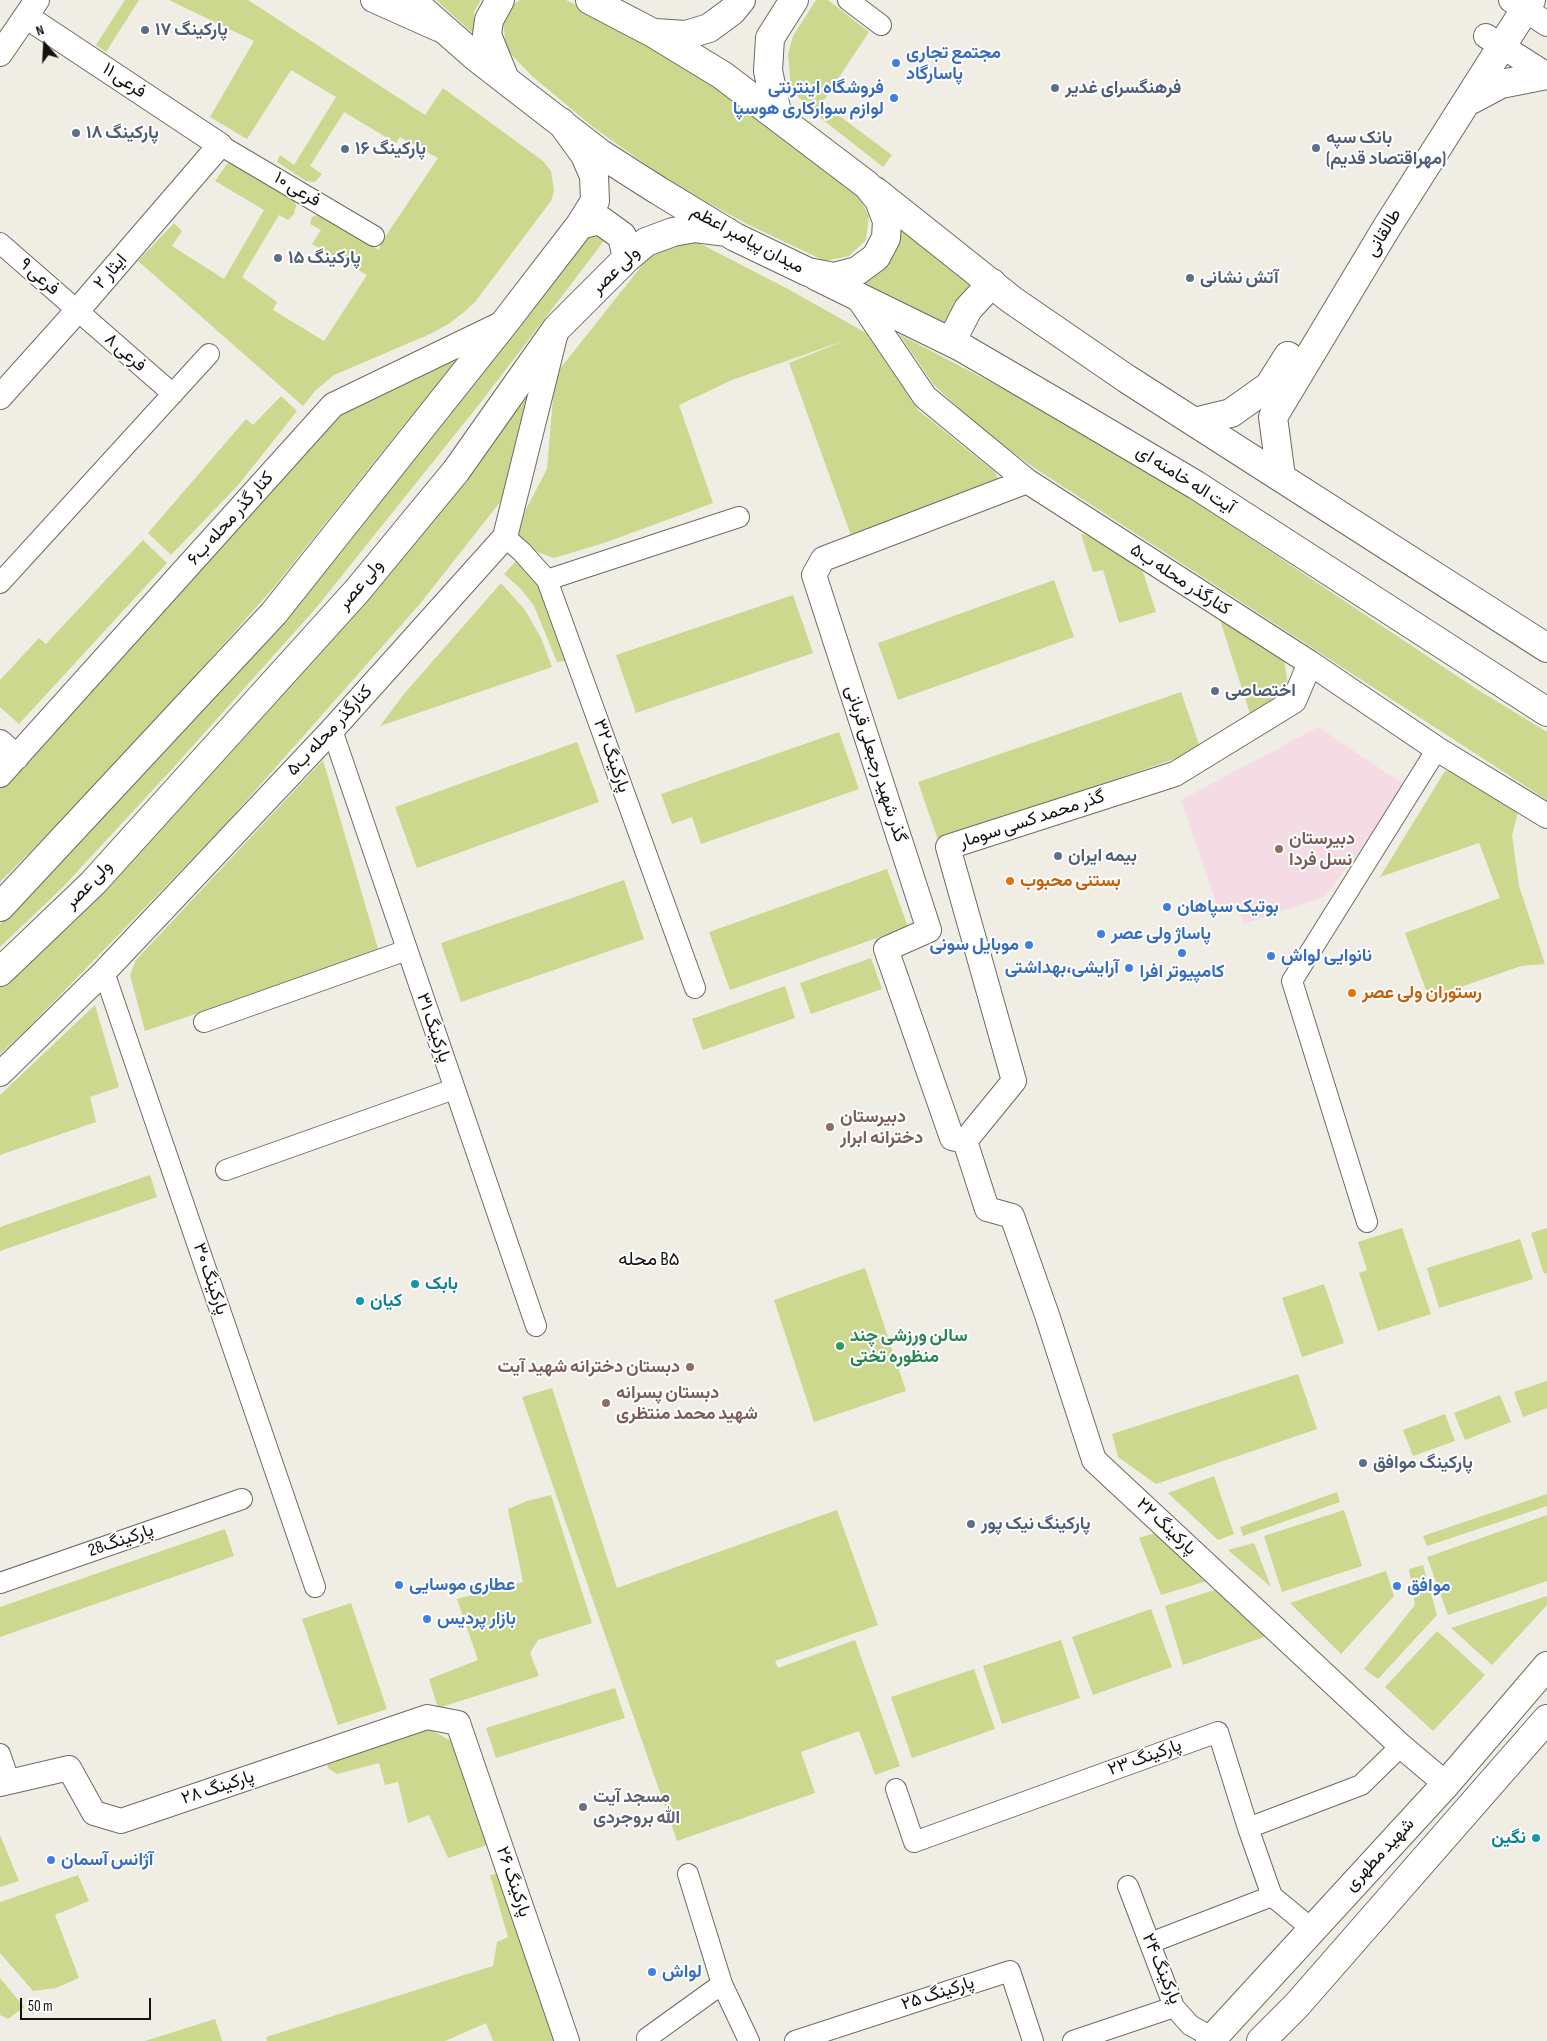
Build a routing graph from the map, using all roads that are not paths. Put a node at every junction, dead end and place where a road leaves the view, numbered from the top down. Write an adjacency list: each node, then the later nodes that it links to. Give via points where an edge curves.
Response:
1 (373, 0): 12 (street)
2 (411, 0): 12 (main road)
3 (500, 0): 16 (main road, via 489,20 487,36)
4 (590, 0): 11 (main road, میدان پیامبر اعظم)
5 (741, 0): 11 (main road, via 709,28 686,35)
6 (794, 0): 18 (main road, via 770,38 768,70)
7 (848, 0): 10 (street)
8 (1525, 7): 13 (main road, طالقانی)
9 (32, 8): 14 (street); 20 (street, فرعی ۱۱)
10 (881, 26)
11 (653, 33): 18 (main road, میدان پیامبر اعظم, via 722,75)
12 (451, 35): 16 (main road)
13 (1493, 41): 15 (street); 17 (main road, طالقانی); 37 (main road, طالقانی, via 1269,386 1231,414)
14 (0, 54)
15 (1547, 75): 17 (main road, via 1501,84)
16 (504, 79): 19 (main road, میدان پیامبر اعظم)
17 (1465, 103): 38 (main road, طالقانی, via 1386,227 1273,417)
18 (778, 117): 21 (main road, میدان پیامبر اعظم)
19 (561, 122): 22 (main road, via 585,155 594,176 595,200); 23 (main road, میدان پیامبر اعظم, via 601,154)
20 (220, 145): 24 (street, فرعی ۱۰); 30 (street, ایثار ۲)
21 (867, 185): 27 (main road, میدان پیامبر اعظم, via 879,200 887,221 886,238 876,257 857,271 834,277); 28 (main road)
22 (580, 225): 26 (main road, via 600,220 622,236); 31 (main road)
23 (727, 232): 26 (main road, ولی عصر, via 695,228 673,232 646,242); 27 (main road, میدان پیامبر اعظم)
24 (374, 236)
25 (0, 243): 30 (street, فرعی ۹)
26 (627, 258): 32 (main road, ولی عصر)
27 (808, 272): 29 (main road, آیت اله خامنه ای)
28 (992, 283): 33 (main road, via 968,309); 37 (main road, via 1118,374)
29 (856, 296): 33 (main road, آیت اله خامنه ای); 39 (street, کنارگذر محله ب۵, via 925,397)
30 (77, 311): 35 (street, فرعی ۸); 36 (street, ایثار ۲)
31 (506, 321): 49 (street, کنار گذر محله ب۶, via 333,405); 52 (main road, via 274,613)
32 (557, 328): 41 (street, کنارگذر محله ب۵); 54 (main road, ولی عصر, via 456,471 357,591 93,883)
33 (951, 342): 46 (main road, آیت اله خامنه ای, via 1196,486)
34 (209, 354): 35 (street)
35 (172, 394): 43 (street)
36 (0, 396)
37 (1194, 422): 38 (main road)
38 (1281, 477): 44 (main road)
39 (1027, 481): 45 (street, کنارگذر محله ب۵); 60 (street, گذر شهید رجبعلی قربانی, via 823,559 814,575 929,930 886,949 952,1138)
40 (739, 517): 42 (street)
41 (505, 537): 42 (street, پارکینگ ۳۲); 47 (street, کنارگذر محله ب۵)
42 (547, 580): 56 (street, پارکینگ ۳۲)
43 (0, 583)
44 (1547, 648)
45 (1310, 663): 48 (street, کنارگذر محله ب۵); 60 (street, گذر محمد کسی سومار, via 1294,701 1175,774 948,847 1014,1081)
46 (1547, 712)
47 (332, 730): 53 (street, پارکینگ ۳۱); 55 (street, کنارگذر محله ب۵)
48 (1437, 749): 51 (street, کنارگذر محله ب۵); 62 (street, via 1292,981)
49 (8, 750): 50 (street, کنار گذر محله ب۶)
50 (0, 775)
51 (1547, 816)
52 (0, 907)
53 (407, 950): 57 (street); 59 (street, پارکینگ ۳۱)
54 (0, 972)
55 (104, 972): 58 (street, کنارگذر محله ب۵); 66 (street, پارکینگ ۳۰)
56 (695, 988)
57 (204, 1022)
58 (0, 1074)
59 (454, 1089): 61 (street); 63 (street, پارکینگ ۳۱)
60 (965, 1141): 70 (street, پارکینگ ۲۲, via 988,1209 1012,1216 1094,1460)
61 (226, 1170)
62 (1367, 1222)
63 (536, 1326)
64 (242, 1499): 65 (street, پارکینگ28)
65 (0, 1583)
66 (316, 1587)
67 (1547, 1666): 73 (main road, شهید مطهری)
68 (1547, 1719): 90 (main road, شهید مطهری, via 1297,2005)
69 (458, 1724): 72 (street, پارکینگ ۲۸, via 427,1717 121,1821 94,1813 68,1768); 84 (street, پارکینگ ۲۶)
70 (1401, 1746): 73 (street, پارکینگ ۲۲); 75 (street, via 1360,1785)
71 (0, 1754): 72 (street)
72 (5, 1782)
73 (1446, 1784): 79 (main road, شهید مطهری)
74 (896, 1789): 75 (street, پارکینگ ۲۳, via 914,1842 1218,1732)
75 (1248, 1828): 78 (street, پارکینگ ۲۳)
76 (688, 1874): 81 (street)
77 (1128, 1886): 80 (street, پارکینگ ۲۴)
78 (1272, 1896): 79 (street); 80 (street)
79 (1312, 1929): 83 (main road, شهید مطهری)
80 (1150, 1943): 82 (street, پارکینگ ۲۴)
81 (722, 1984): 85 (street, via 647,2038); 86 (street)
82 (1174, 2006): 83 (street, پارکینگ ۲۴, via 1190,2025); 89 (street)
83 (1211, 2040)
84 (567, 2041)
85 (648, 2041)
86 (749, 2041)
87 (795, 2041): 88 (street, پارکینگ ۲۵, via 1010,1971)
88 (1033, 2041)
89 (1073, 2041)
90 (1261, 2041)

